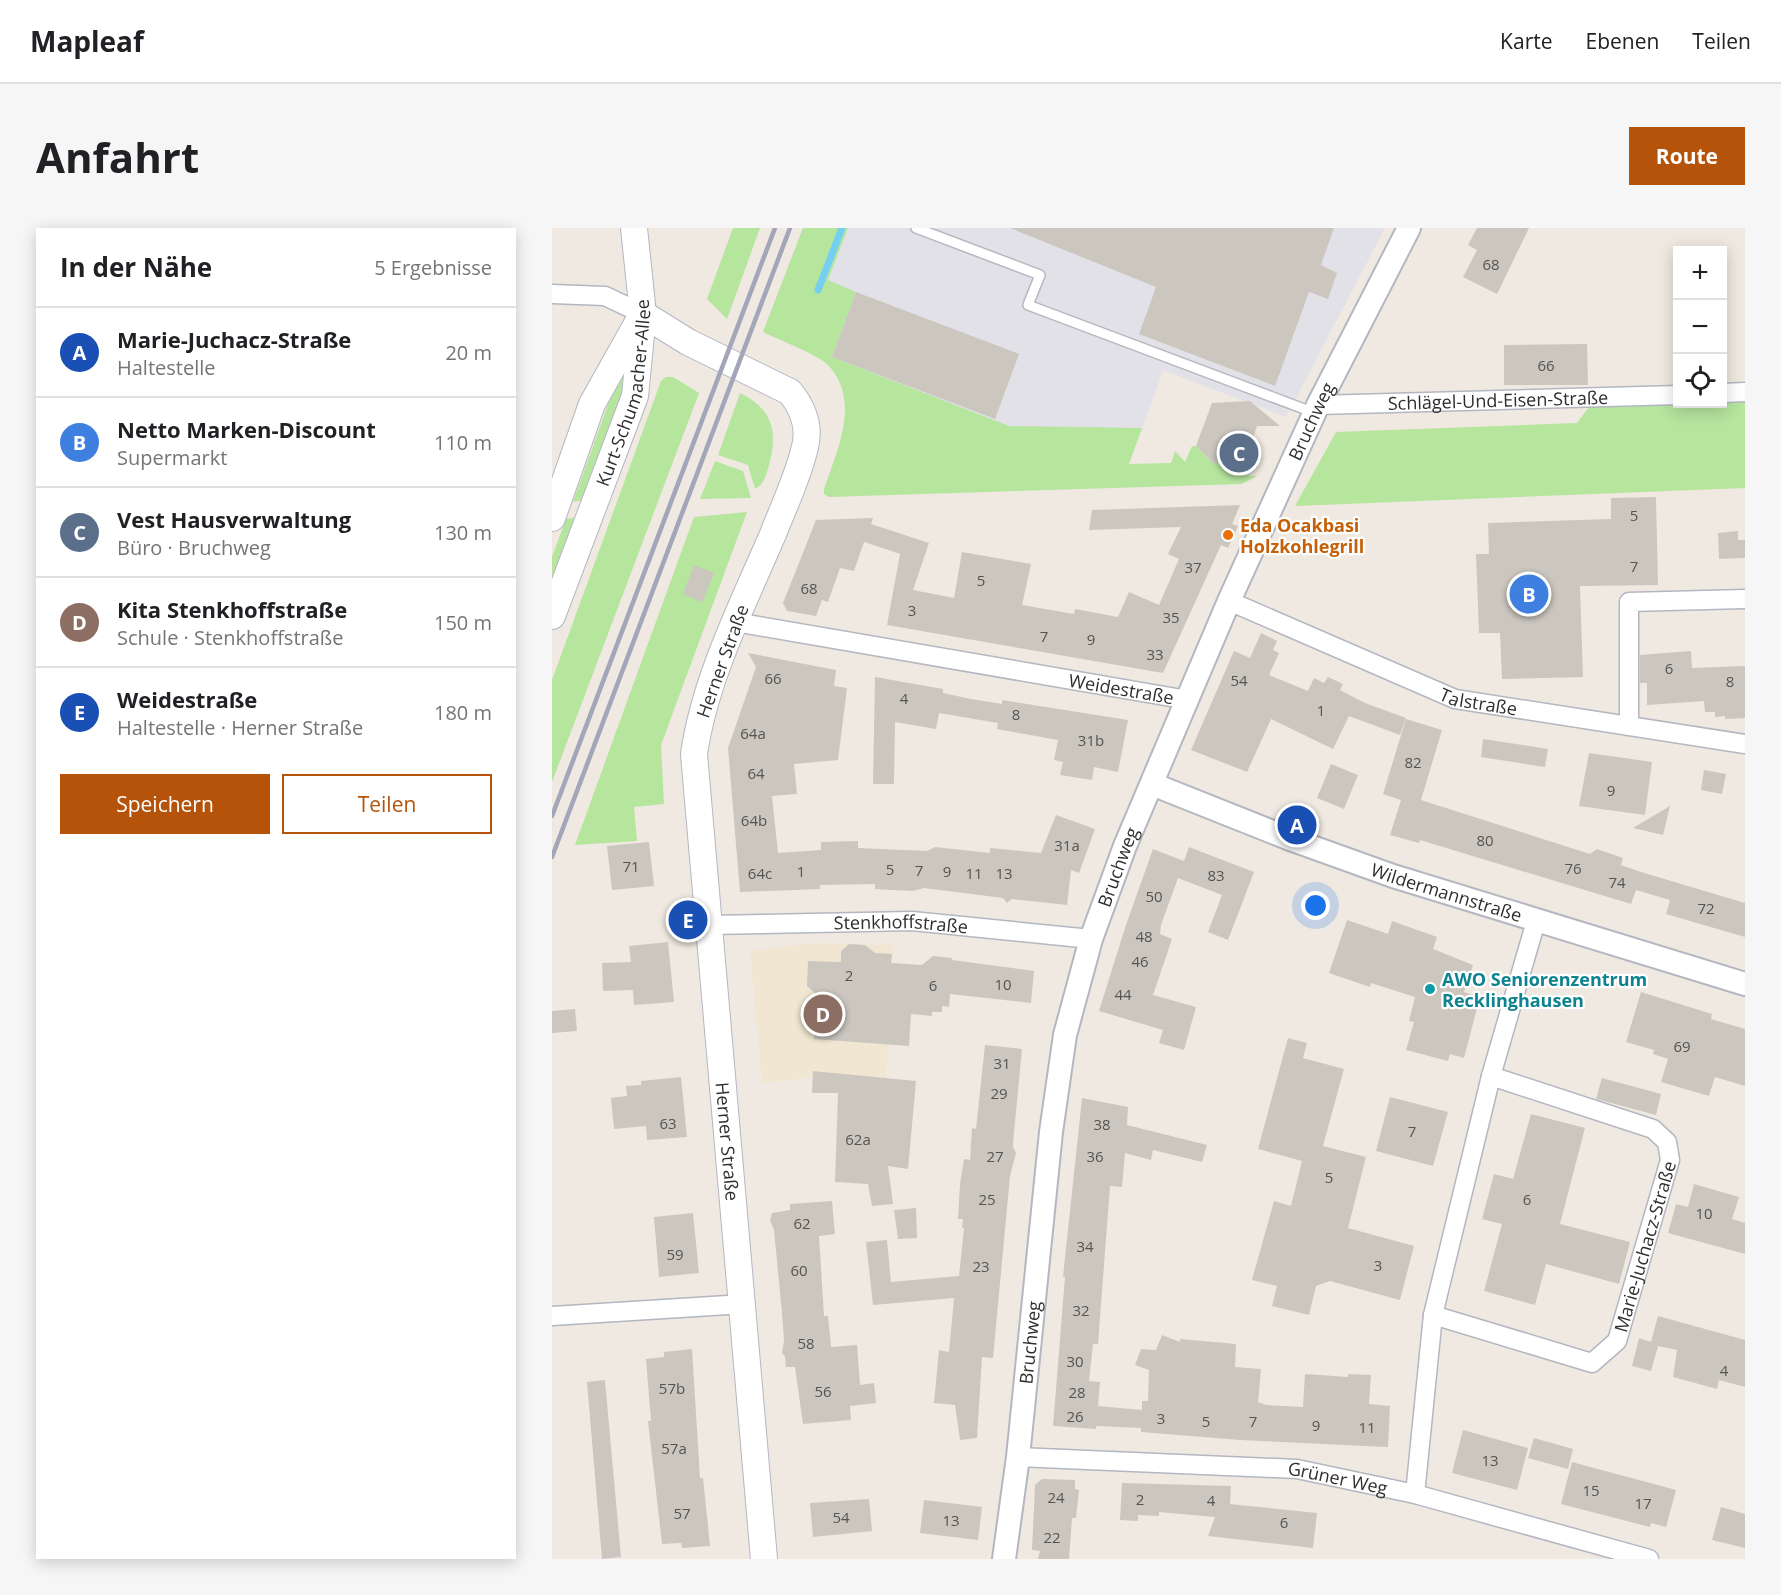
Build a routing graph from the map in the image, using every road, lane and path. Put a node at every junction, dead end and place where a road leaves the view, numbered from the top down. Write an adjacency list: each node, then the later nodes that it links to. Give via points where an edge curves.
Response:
1 (634, 228): 5 (main road)
2 (916, 228): 9 (lane, via 1040,275 1028,305)
3 (1409, 228): 9 (street, Bruchweg)
4 (552, 294): 5 (street, via 605,296)
5 (642, 314): 10 (main road, Kurt-Schumacher-Allee, via 592,404); 13 (main road, Kurt-Schumacher-Allee, via 635,396); 14 (main road, Herner Straße, via 688,342 790,392 806,423 805,446 786,503)
6 (1745, 392): 7 (street)
7 (1727, 393)
8 (1673, 395): 9 (street, Schlägel-Und-Eisen-Straße)
9 (1316, 409): 12 (street, Bruchweg)
10 (552, 518)
11 (1745, 598): 16 (street, via 1629,602)
12 (1229, 601): 15 (street, Bruchweg); 16 (street, Talstraße, via 1455,699)
13 (552, 616)
14 (735, 622): 15 (street, Weidestraße); 20 (main road, Herner Straße, via 699,720 694,754)
15 (1188, 700): 18 (street, Bruchweg)
16 (1629, 726): 17 (street, Talstraße)
17 (1745, 744)
18 (1152, 784): 19 (street, Wildermannstraße, via 1393,876); 21 (street, Bruchweg)
19 (1536, 921): 22 (street, Wildermannstraße); 23 (street)
20 (709, 925): 21 (street, Stenkhoffstraße, via 912,921); 24 (main road, Herner Straße)
21 (1091, 939): 27 (street, Bruchweg, via 1065,1035 1051,1132)
22 (1745, 984)
23 (1491, 1076): 25 (street); 25 (street, Marie-Juchacz-Straße, via 1653,1129 1667,1142 1670,1160 1617,1341 1592,1363)
24 (744, 1304): 26 (street); 29 (main road, Herner Straße)
25 (1433, 1315): 28 (street)
26 (552, 1316)
27 (1018, 1457): 28 (street, Grüner Weg, via 1297,1468); 30 (street, Bruchweg)
28 (1415, 1494): 31 (street, Grüner Weg)
29 (764, 1559)
30 (1004, 1559)
31 (1649, 1559)

